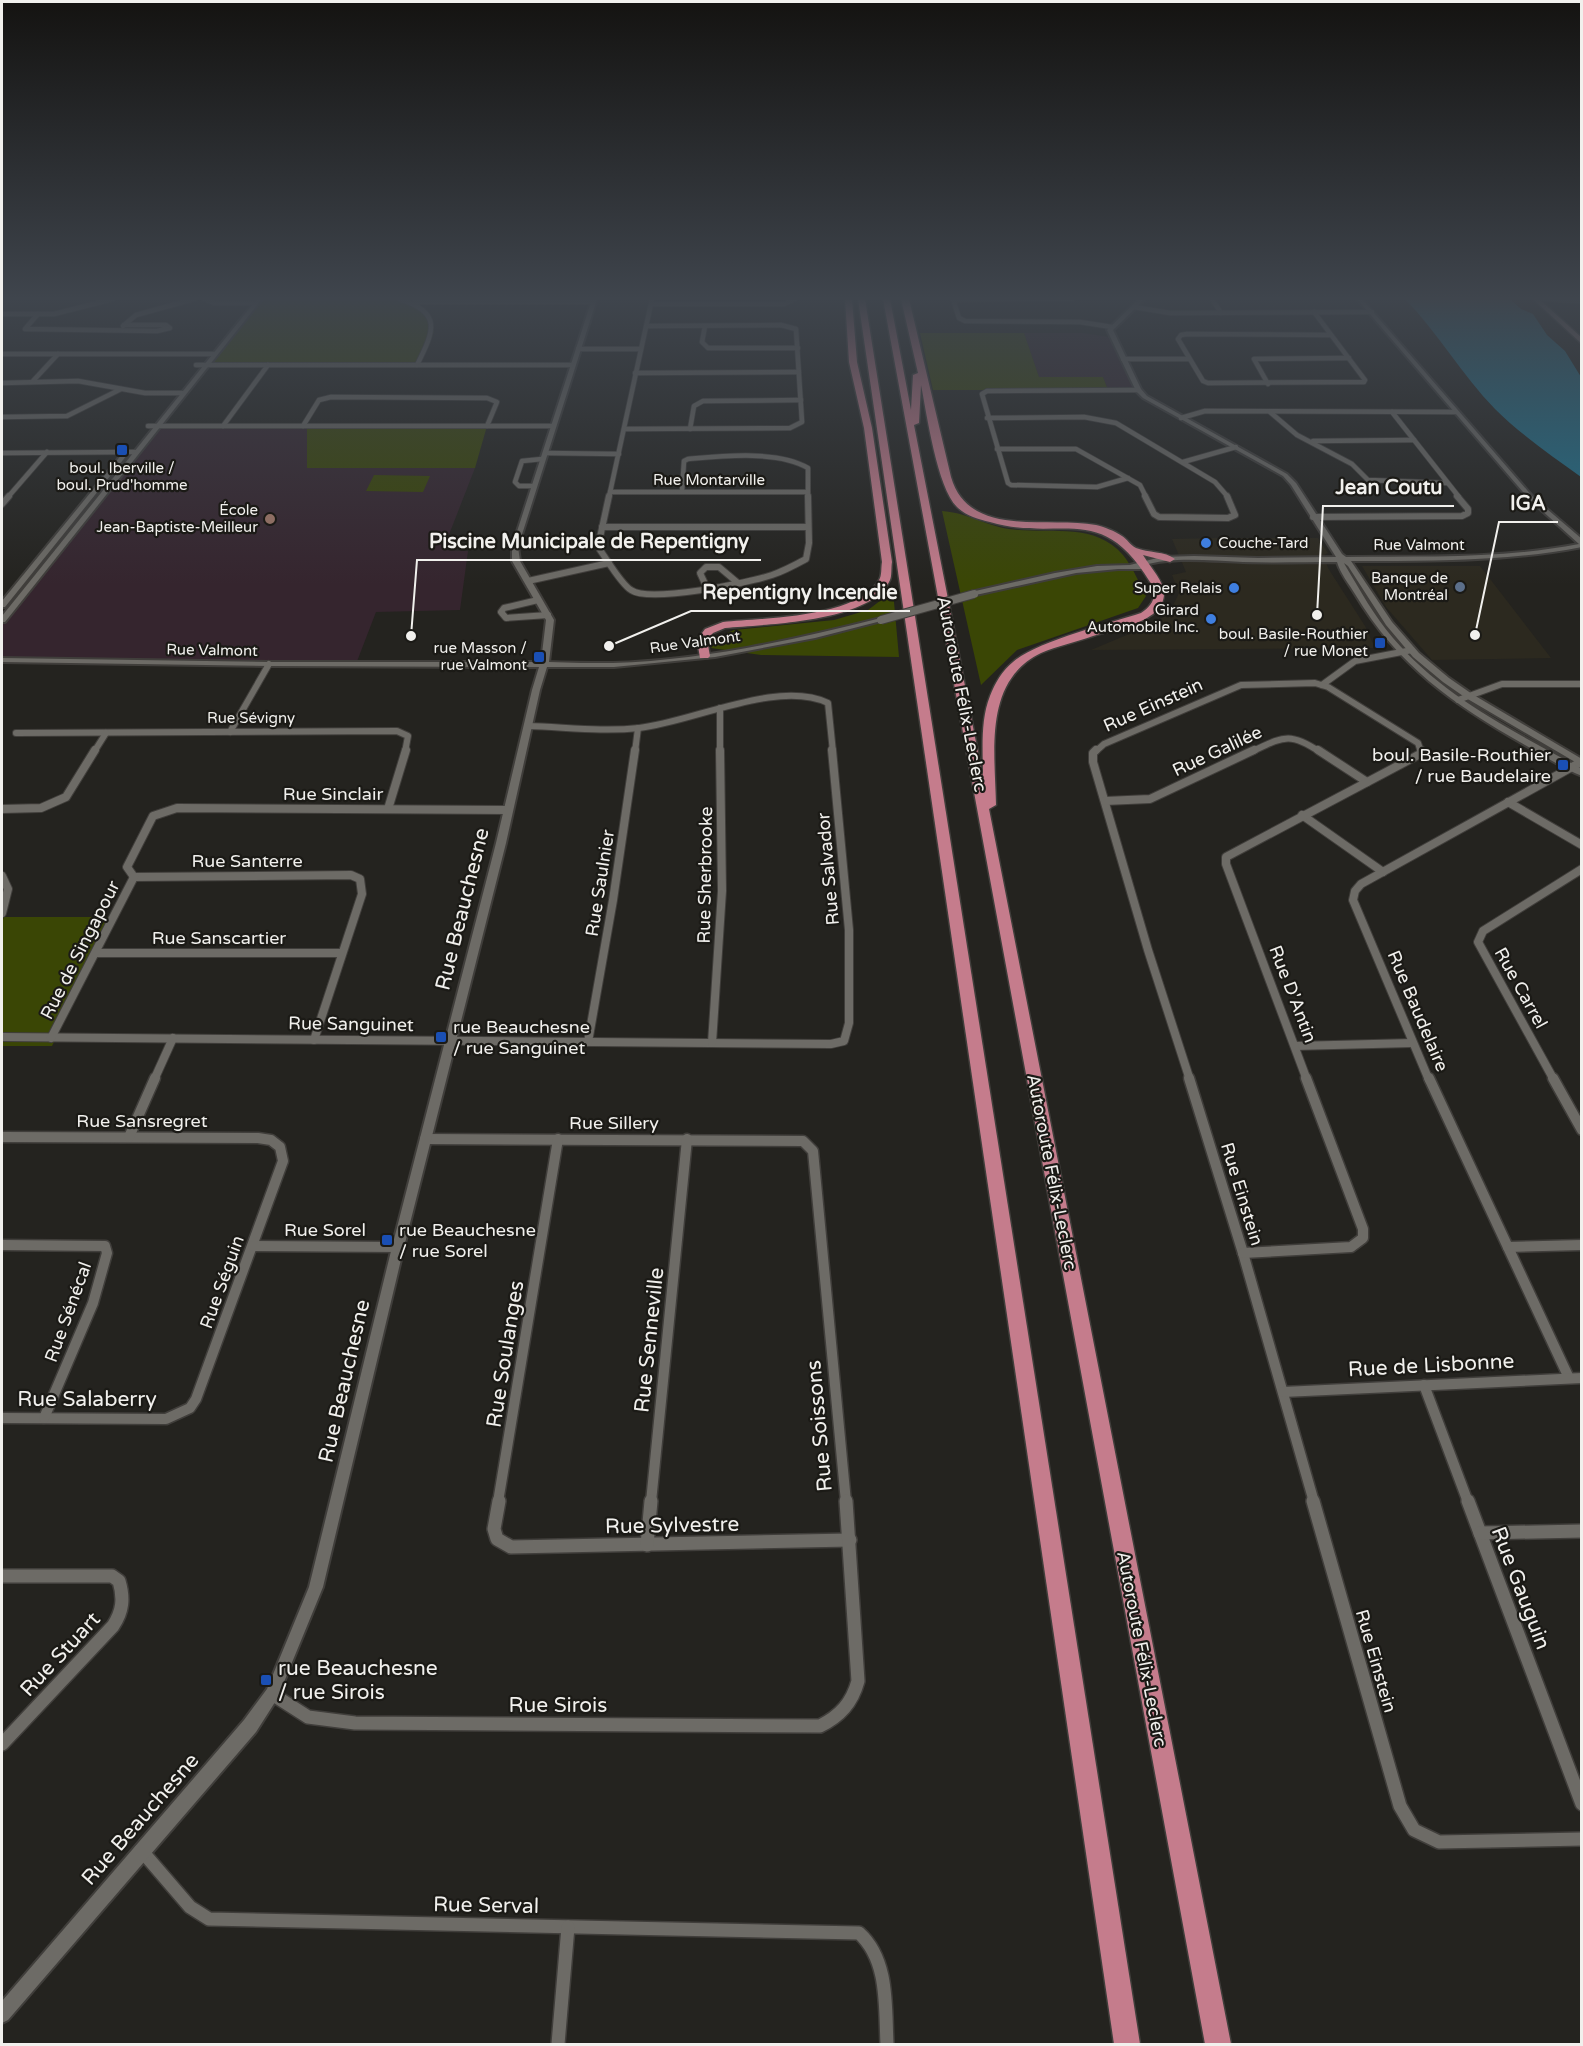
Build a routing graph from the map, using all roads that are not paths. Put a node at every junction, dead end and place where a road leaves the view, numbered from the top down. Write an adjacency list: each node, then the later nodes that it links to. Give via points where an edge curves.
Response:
1 (110, 394): 21 (street, via 67,416)
2 (173, 394): 25 (street)
3 (181, 394): 26 (street)
4 (246, 394): 27 (street)
5 (564, 394): 30 (street)
6 (631, 394): 31 (street)
7 (801, 394): 17 (street)
8 (861, 394): 73 (highway, via 870,435 887,562 885,580 870,596 840,611 715,628 702,640)
9 (870, 394): 24 (highway)
10 (876, 394): 24 (highway, Autoroute Félix-Leclerc)
11 (905, 394): 33 (highway, Autoroute Félix-Leclerc)
12 (917, 394): 33 (highway)
13 (926, 394): 56 (highway, via 948,486 960,505 979,516 1005,522 1097,528 1117,536)
14 (982, 394): 22 (street)
15 (1142, 394): 23 (street)
16 (1441, 394): 20 (street)
17 (801, 400): 32 (street, via 703,401 694,406); 32 (street, via 802,423 795,427)
18 (1270, 411): 19 (street); 23 (street, via 1205,411); 35 (street, via 1282,427)
19 (1392, 412): 20 (street); 34 (street)
20 (1456, 412): 55 (street, via 1541,508)
21 (2, 417)
22 (987, 418): 37 (street); 44 (street, via 1108,420)
23 (1181, 418): 36 (street)
24 (880, 421): 154 (highway, Autoroute Félix-Leclerc)
25 (148, 426): 26 (street); 39 (street)
26 (157, 426): 27 (street); 41 (street)
27 (223, 426): 28 (street)
28 (303, 426): 29 (street); 29 (street, via 319,400 331,397 492,399 497,402)
29 (487, 426): 30 (street)
30 (554, 426): 43 (street)
31 (624, 429): 32 (street); 42 (street)
32 (690, 429)
33 (913, 438): 98 (highway, Autoroute Félix-Leclerc)
34 (1414, 440): 35 (street); 46 (street)
35 (1310, 441): 46 (street, via 1355,466 1368,480)
36 (1236, 447): 44 (street); 52 (street, via 1285,475)
37 (997, 449): 45 (street, via 1076,449); 45 (street, via 1008,483 1016,486 1097,487)
38 (47, 452): 39 (street); 40 (street); 51 (street)
39 (126, 452): 41 (street); 62 (street)
40 (2, 453)
41 (135, 453): 63 (street)
42 (619, 454): 43 (street); 49 (street)
43 (544, 456): 47 (street); 47 (street, via 522,461 515,482 519,486)
44 (1183, 462): 45 (street, via 1220,486 1236,512 1232,516 1159,517 1140,485)
45 (1128, 478)
46 (1448, 483): 52 (street, via 1468,509 1465,515)
47 (534, 486): 64 (street, via 514,554)
48 (682, 491): 49 (street, Rue Montarville); 50 (street, Rue Montarville); 50 (street, via 684,461 688,459 783,458 803,462 808,468)
49 (610, 492): 53 (street)
50 (808, 492): 54 (street)
51 (2, 504)
52 (1313, 517): 57 (street)
53 (602, 527): 54 (street); 60 (street, via 599,546)
54 (808, 527): 65 (street, via 806,559)
55 (1581, 544): 57 (street, Rue Valmont, via 1535,555 1498,558)
56 (1133, 550): 58 (highway); 61 (highway)
57 (1341, 558): 59 (street, Rue Valmont); 71 (street, via 1351,565); 72 (street, via 1341,565 1373,617)
58 (1170, 560): 59 (street, Rue Valmont); 61 (street, Rue Valmont)
59 (1255, 560): 61 (street, Rue Valmont)
60 (609, 563): 64 (street); 66 (street, via 636,594)
61 (1144, 565): 73 (street, Rue Valmont, bridge, via 1047,578 792,641); 98 (highway, via 1160,596 1150,611 1032,654 1012,667 1000,684 990,724)
62 (28, 572): 63 (street); 68 (street)
63 (39, 572): 70 (street)
64 (528, 581): 67 (street)
65 (738, 583): 66 (street); 66 (street, via 719,567 706,567 700,573)
66 (707, 588)
67 (538, 600): 69 (street); 69 (street, via 501,612 506,618)
68 (2, 605)
69 (548, 615): 76 (street, Rue Beauchesne, via 550,630)
70 (2, 620)
71 (1412, 650): 72 (street); 79 (street)
72 (1401, 652): 78 (street, via 1349,664); 80 (street)
73 (704, 656): 76 (street, Rue Valmont, via 624,664)
74 (2, 660): 75 (street, Rue Valmont)
75 (269, 664): 76 (street, Rue Valmont); 84 (street)
76 (543, 666): 82 (street, Rue Beauchesne)
77 (1581, 684): 79 (street, via 1502,684)
78 (1322, 685): 90 (street, Rue D'Antin, via 1422,749 1418,757); 91 (street, Rue Einstein, via 1241,685 1104,744 1093,753)
79 (1469, 696): 80 (street); 87 (street)
80 (1458, 700): 88 (street)
81 (720, 708): 83 (street); 111 (street, Rue Salvador, via 804,696 820,697 828,703 849,930 849,1023); 114 (street, Rue Sherbrooke, via 722,891)
82 (528, 726): 83 (street); 95 (street, Rue Beauchesne)
83 (638, 728): 113 (street, Rue Saulnier)
84 (230, 732): 86 (street, Rue Sévigny); 94 (street, Rue Sévigny, via 397,731 408,736)
85 (16, 733): 86 (street, Rue Sévigny)
86 (106, 733): 93 (street, via 66,796 41,808)
87 (1581, 762): 88 (street, Rue Baudelaire)
88 (1571, 767): 89 (street); 92 (street, Rue Baudelaire)
89 (1581, 773)
90 (1367, 782): 91 (street, Rue Galilée, via 1292,737 1274,741 1150,799); 97 (street, Rue D'Antin)
91 (1106, 801): 130 (street, Rue Einstein, via 1148,950)
92 (1508, 801): 99 (street); 101 (street, Rue Baudelaire)
93 (2, 809)
94 (388, 809): 95 (street, Rue Sinclair); 96 (street, Rue Sinclair, via 177,808)
95 (508, 810): 112 (street, Rue Beauchesne)
96 (158, 813): 103 (street, Rue de Singapour, via 129,861)
97 (1302, 815): 101 (street); 116 (street, Rue D'Antin, via 1226,857)
98 (990, 838): 155 (highway, Autoroute Félix-Leclerc)
99 (1581, 845)
100 (1581, 869): 117 (street, Rue Carrel, via 1483,931 1478,942)
101 (1383, 872): 115 (street, Rue Baudelaire, via 1358,886 1353,900)
102 (2, 876): 104 (street, via 8,896)
103 (134, 877): 105 (street, Rue de Singapour); 106 (street, Rue Santerre, via 351,875 360,879 362,894)
104 (2, 913)
105 (96, 953): 106 (street, Rue Sanscartier); 108 (street, Rue de Singapour)
106 (341, 953): 110 (street)
107 (2, 1037): 108 (street, Rue Sanguinet)
108 (51, 1038): 109 (street, Rue Sanguinet)
109 (173, 1038): 110 (street, Rue Sanguinet); 119 (street)
110 (314, 1040): 112 (street, Rue Sanguinet)
111 (844, 1041): 114 (street, Rue Sanguinet)
112 (451, 1042): 113 (street, Rue Sanguinet); 120 (street, Rue Beauchesne)
113 (588, 1042): 114 (street, Rue Sanguinet)
114 (712, 1043)
115 (1412, 1043): 116 (street); 128 (street, Rue Baudelaire)
116 (1296, 1046): 130 (street, Rue D'Antin, via 1364,1229 1363,1238 1351,1247)
117 (1581, 1130)
118 (2, 1137): 119 (street, Rue Sansregret)
119 (129, 1137): 124 (street, Rue Sansregret, via 258,1138 271,1140)
120 (425, 1139): 121 (street, Rue Sillery); 129 (street, Rue Beauchesne)
121 (558, 1139): 122 (street, Rue Sillery); 140 (street, Rue Soulanges, via 494,1530)
122 (687, 1139): 123 (street, Rue Sillery); 142 (street, Rue Senneville)
123 (803, 1141): 141 (street, Rue Soissons, via 813,1150)
124 (280, 1147): 127 (street, Rue Séguin, via 283,1161)
125 (2, 1245): 136 (street, Rue Sénécal, via 105,1246 107,1253 93,1304)
126 (1581, 1245): 128 (street)
127 (253, 1246): 129 (street, Rue Sorel); 137 (street, Rue Séguin, via 196,1399 190,1408)
128 (1508, 1246): 131 (street, Rue Baudelaire)
129 (398, 1247): 144 (street, Rue Beauchesne, via 316,1587)
130 (1243, 1253): 134 (street, Rue Einstein)
131 (1569, 1378): 132 (street, Rue de Lisbonne); 133 (street, Rue de Lisbonne)
132 (1581, 1378)
133 (1424, 1385): 134 (street, Rue de Lisbonne); 139 (street, Rue Gauguin)
134 (1283, 1392): 148 (street, Rue Einstein, via 1400,1806 1413,1830 1439,1842)
135 (2, 1418): 136 (street, Rue Salaberry)
136 (44, 1418): 137 (street, Rue Salaberry)
137 (172, 1418)
138 (1581, 1531): 139 (street)
139 (1480, 1533): 147 (street, Rue Gauguin)
140 (497, 1539): 142 (street, Rue Sylvestre, via 511,1547 524,1548)
141 (850, 1540): 142 (street, Rue Sylvestre); 145 (street, Rue Soissons, via 858,1681 854,1698)
142 (647, 1545)
143 (2, 1576): 146 (street, Rue Stuart, via 112,1576 119,1581 123,1603 120,1618)
144 (272, 1694): 145 (street, Rue Sirois, via 308,1717 355,1723 820,1726); 149 (street, Rue Beauchesne, via 250,1726)
145 (846, 1709)
146 (2, 1744)
147 (1581, 1804)
148 (1581, 1839)
149 (141, 1850): 150 (street, Rue Serval, via 190,1907 209,1918); 151 (street, Rue Beauchesne)
150 (568, 1927): 152 (street); 153 (street, Rue Serval, via 859,1933 867,1937 880,1966)
151 (2, 2014)
152 (558, 2044)
153 (887, 2044)
154 (1127, 2044)
155 (1218, 2044)

